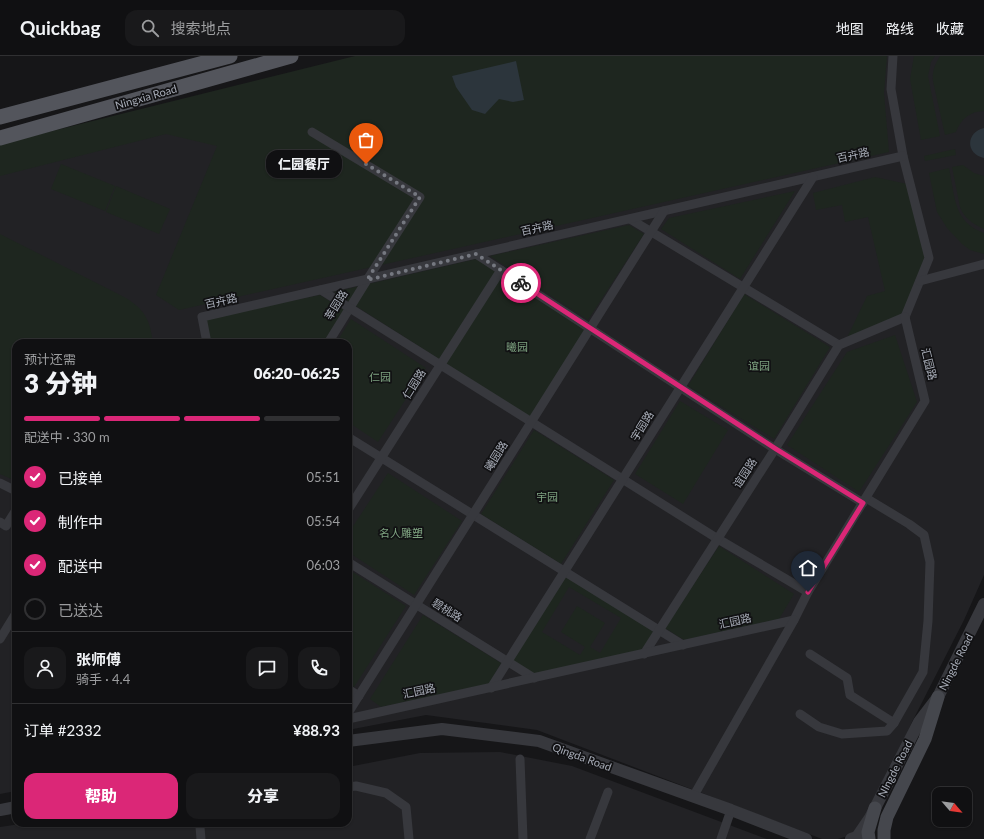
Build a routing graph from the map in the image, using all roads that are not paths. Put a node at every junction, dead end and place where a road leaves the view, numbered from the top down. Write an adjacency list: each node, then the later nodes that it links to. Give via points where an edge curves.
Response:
1 (230, 56): 4 (main road, Ningxia Road)
2 (289, 56): 6 (main road, Ningxia Road)
3 (893, 56): 7 (street, via 891,89)
4 (0, 117)
5 (312, 132): 15 (street, via 420,197)
6 (0, 138)
7 (904, 156): 8 (street, 百卉路); 16 (street, via 928,258)
8 (813, 177): 9 (street, 百卉路); 17 (street, 宇园路)
9 (664, 211): 10 (street, 百卉路); 11 (street, 曦园路)
10 (630, 219): 11 (street); 12 (street, 百卉路)
11 (651, 232): 17 (street); 21 (street, 曦园路)
12 (476, 254): 14 (street); 15 (street, 百卉路)
13 (984, 264): 16 (street)
14 (500, 270): 21 (street); 25 (street, 仁园路)
15 (367, 280): 18 (street, 百卉路); 19 (street)
16 (920, 281): 20 (street)
17 (744, 288): 24 (street); 26 (street, 宇园路)
18 (321, 290): 19 (street); 22 (street, 百卉路, via 202,317)
19 (350, 308): 23 (street); 25 (street)
20 (905, 317): 24 (street); 34 (street, 汇园路, via 925,401)
21 (590, 328): 26 (street); 27 (street, 曦园路)
22 (205, 339)
23 (330, 339)
24 (839, 345): 29 (street, 谊园路)
25 (440, 365): 27 (street); 30 (street, 仁园路)
26 (681, 387): 29 (street); 31 (street, 宇园路)
27 (531, 422): 31 (street); 36 (street, 曦园路)
28 (352, 440): 30 (street)
29 (776, 449): 34 (street); 39 (street, 谊园路)
30 (381, 458): 35 (street, 仁园路); 36 (street)
31 (622, 479): 39 (street); 41 (street, 宇园路)
32 (0, 483): 33 (street)
33 (12, 489)
34 (864, 501): 42 (street, 汇园路); 61 (street, via 909,524 924,535 930,562 923,672)
35 (352, 504)
36 (473, 515): 41 (street); 43 (street, 曦园路)
37 (12, 516): 38 (street, via 6,526)
38 (0, 522)
39 (718, 539): 42 (street); 47 (street, 谊园路)
40 (352, 564): 43 (street, 碧桃路)
41 (564, 572): 47 (street); 52 (street, 宇园路)
42 (808, 592): 46 (street, 汇园路)
43 (416, 604): 52 (street, 碧桃路); 56 (street, 曦园路)
44 (984, 604): 57 (street, Ningde Road)
45 (12, 620): 48 (street)
46 (794, 620): 49 (street, 汇园路); 66 (street)
47 (659, 631): 49 (street); 50 (street, 谊园路)
48 (0, 639)
49 (683, 645): 50 (street, 汇园路)
50 (644, 654): 53 (street, 汇园路)
51 (810, 654): 61 (street, via 847,678 850,695)
52 (507, 661): 53 (street, 碧桃路); 54 (street, 宇园路)
53 (534, 678): 54 (street, 汇园路)
54 (491, 688): 60 (street, 汇园路)
55 (352, 692): 56 (street)
56 (359, 696): 58 (street, 曦园路)
57 (938, 697): 68 (street, NIngde Road, via 919,722); 80 (main road, via 925,739 887,817)
58 (352, 707)
59 (800, 714): 61 (street, via 819,727 842,734 887,731)
60 (352, 718)
61 (894, 722)
62 (352, 740): 66 (street, Qingda Road, via 442,729 539,741)
63 (520, 759): 74 (street)
64 (352, 786): 73 (street, via 386,793 406,807)
65 (608, 792): 75 (street)
66 (693, 796): 70 (street, Qingda Road)
67 (12, 808): 69 (street)
68 (875, 808): 78 (street, NIngde Road, via 857,837); 79 (main road, via 868,832)
69 (0, 810)
70 (731, 810): 76 (street); 77 (street, Qingda Road)
71 (200, 827): 72 (street)
72 (201, 839)
73 (409, 839)
74 (523, 839)
75 (590, 839)
76 (721, 839)
77 (806, 839)
78 (851, 839)
79 (869, 839)
80 (884, 839)

